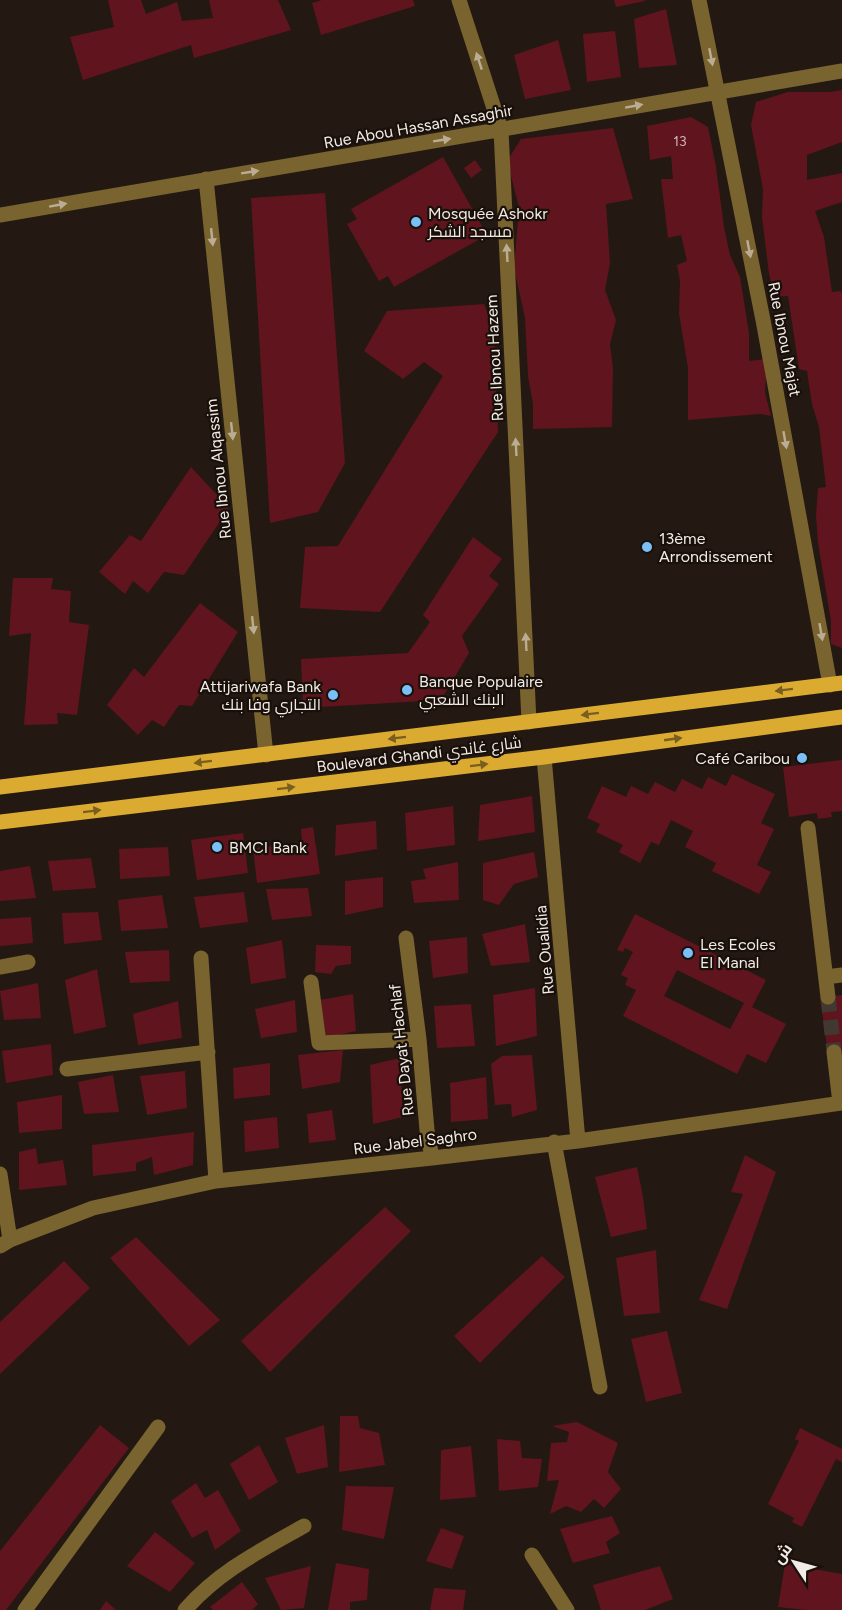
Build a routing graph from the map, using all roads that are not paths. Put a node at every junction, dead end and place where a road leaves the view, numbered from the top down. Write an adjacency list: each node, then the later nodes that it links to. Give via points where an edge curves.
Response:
1 (459, 0): 5 (street, Rue Ibnou Hazem, one-way to 1)
2 (699, 0): 4 (street, Rue Ibnou Majat, one-way to 4)
3 (842, 71): 4 (street, Rue Abou Hassan Assaghir)
4 (717, 91): 5 (street, Rue Abou Hassan Assaghir, one-way to 4); 8 (street, Rue Ibnou Majat, one-way to 8)
5 (501, 130): 6 (street, Rue Abou Hassan Assaghir, one-way to 5); 10 (street, Rue Ibnou Hazem, one-way to 5)
6 (206, 179): 7 (street, Rue Abou Hassan Assaghir, one-way to 6); 11 (street, Rue Ibnou Alqassim, one-way to 11)
7 (0, 216)
8 (836, 684): 10 (main road, Boulevard Ghandi شارع غاندي, one-way to 10)
9 (842, 717): 12 (main road, Boulevard Ghandi شارع غاندي, one-way to 9)
10 (529, 722): 11 (main road, Boulevard Ghandi شارع غاندي, one-way to 11)
11 (266, 755): 13 (main road, Boulevard Ghandi شارع غاندي, one-way to 13)
12 (544, 757): 14 (main road, Boulevard Ghandi شارع غاندي, one-way to 12); 29 (street, Rue Oualidia)
13 (0, 787)
14 (0, 822)
15 (808, 828): 21 (street)
16 (406, 938): 24 (street, Rue Dayat Hachlaf)
17 (201, 958): 25 (street)
18 (28, 962): 19 (street)
19 (0, 967)
20 (842, 975): 21 (street)
21 (826, 977): 23 (street)
22 (311, 982): 24 (street, via 319,1043)
23 (828, 997)
24 (419, 1039): 31 (street, Rue Dayat Hachlaf)
25 (208, 1052): 27 (street); 33 (street)
26 (834, 1052): 28 (street)
27 (67, 1069)
28 (841, 1103): 29 (street, Rue Jabel Saghro)
29 (578, 1140): 30 (street, Rue Jabel Saghro)
30 (554, 1142): 31 (street, Rue Jabel Saghro); 35 (street)
31 (432, 1158): 33 (street, Rue Jabel Saghro)
32 (0, 1174): 34 (street)
33 (216, 1181): 34 (street, Rue Jabel Saghro, via 93,1208)
34 (5, 1243)
35 (600, 1387)
36 (158, 1427): 39 (street)
37 (304, 1526): 40 (street, via 232,1566)
38 (531, 1556): 41 (street)
39 (25, 1610)
40 (186, 1610)
41 (567, 1610)

